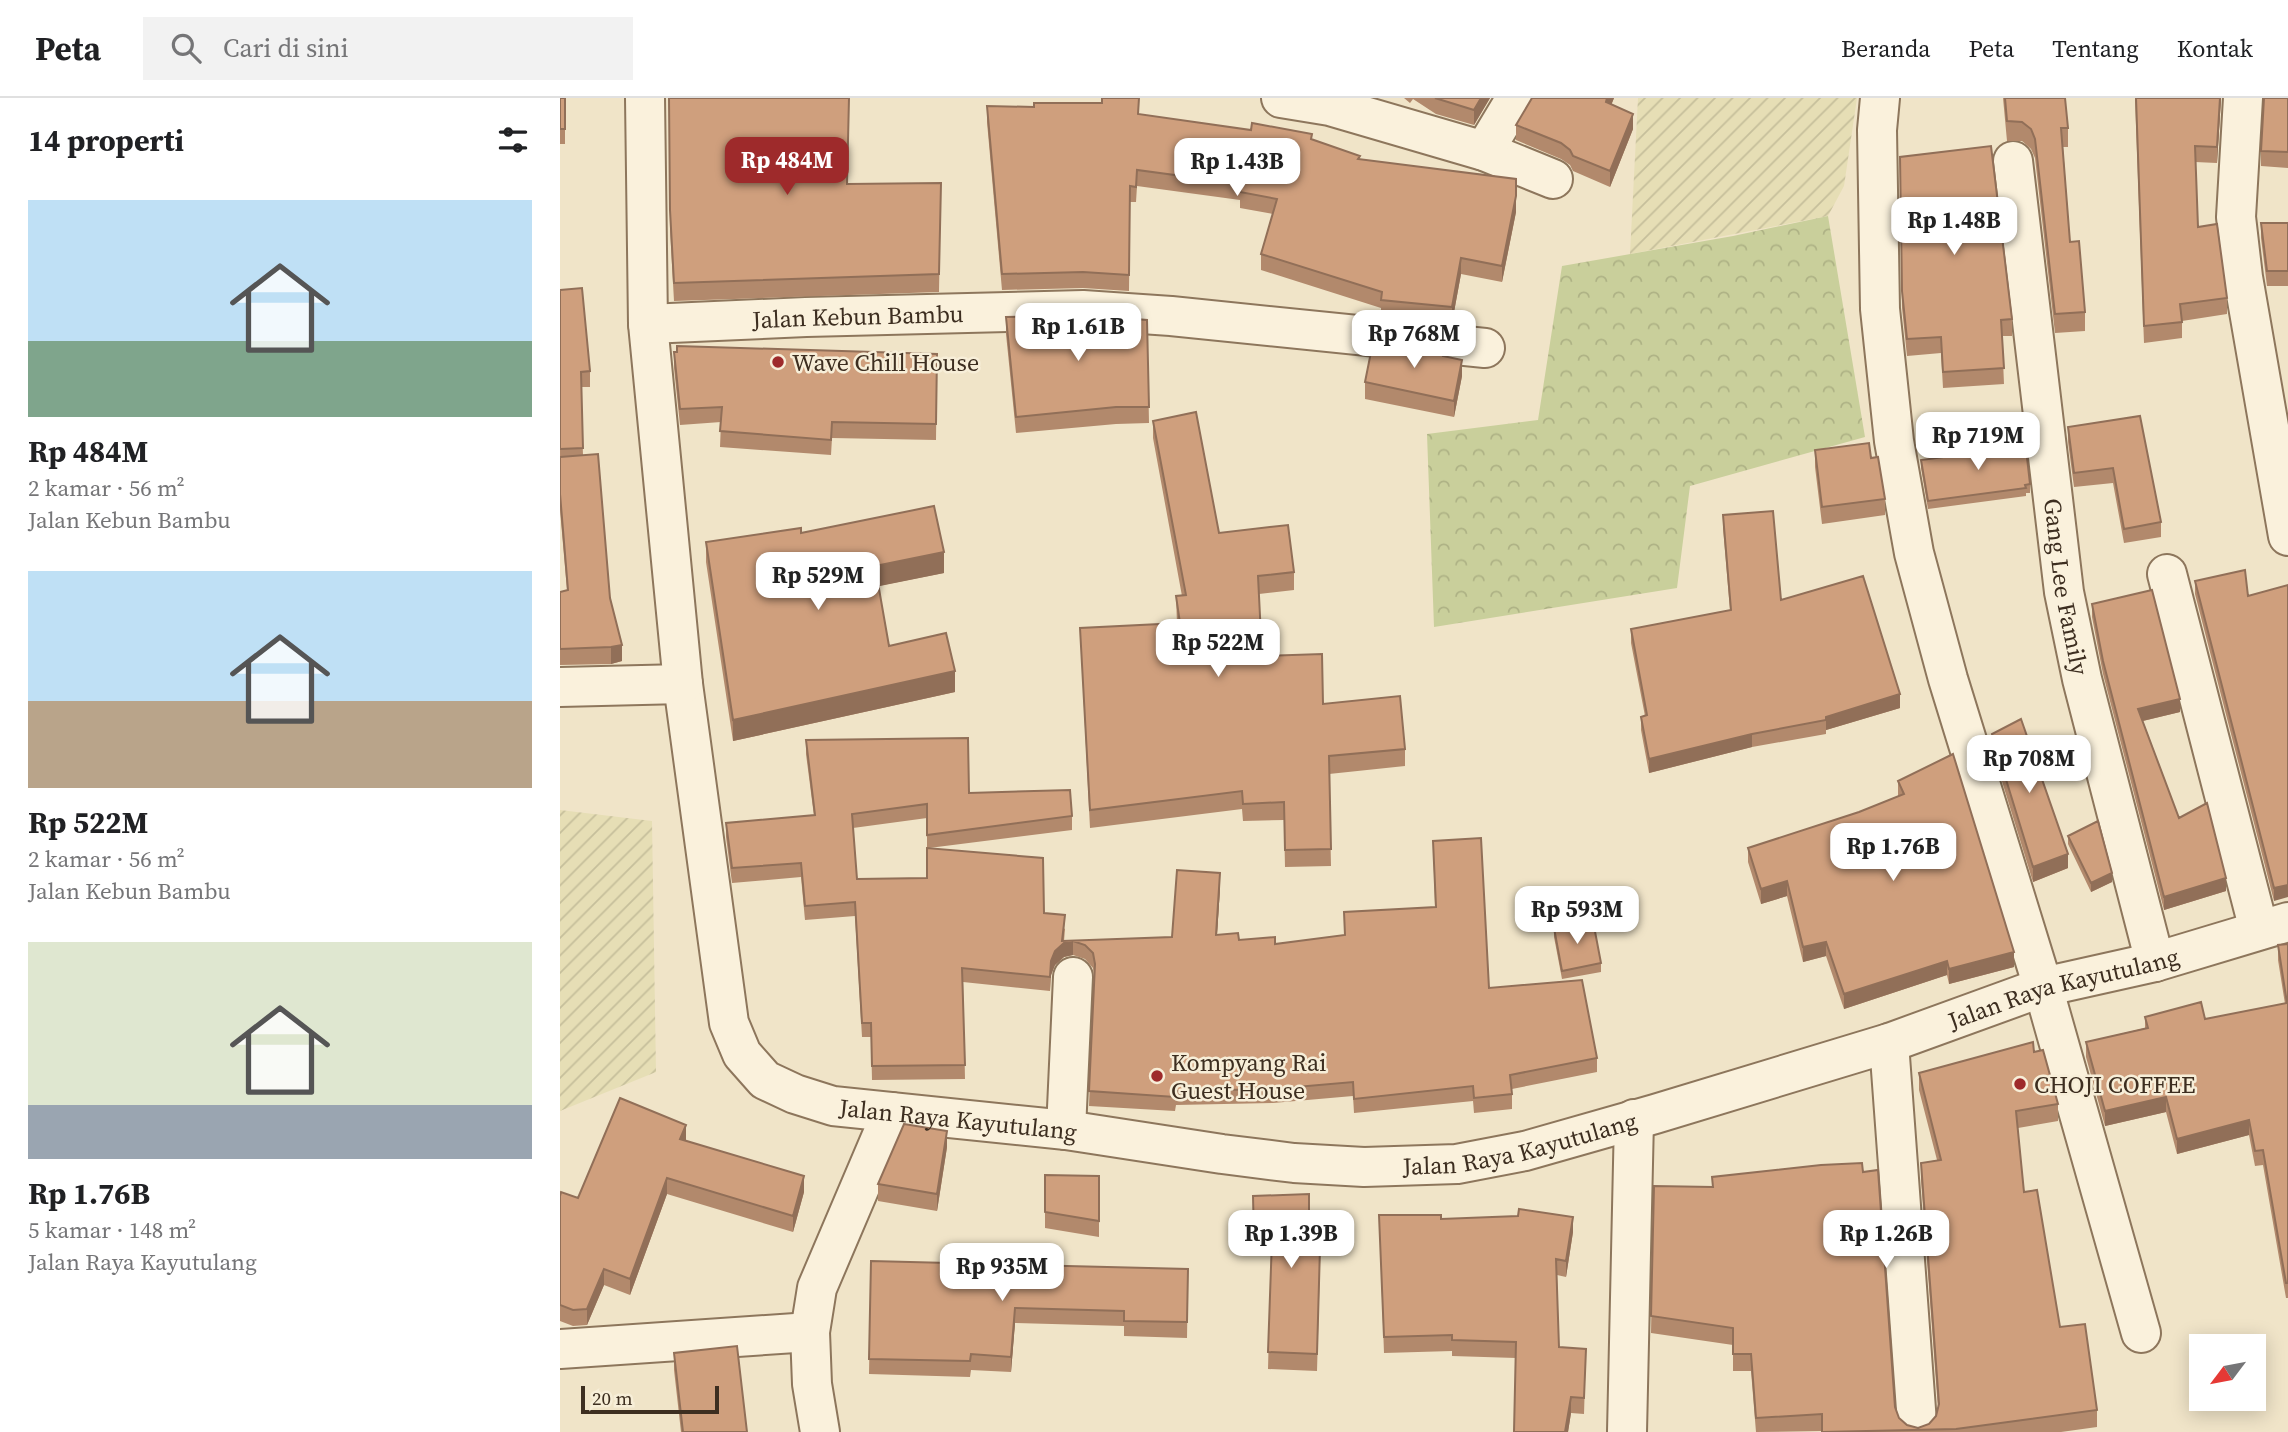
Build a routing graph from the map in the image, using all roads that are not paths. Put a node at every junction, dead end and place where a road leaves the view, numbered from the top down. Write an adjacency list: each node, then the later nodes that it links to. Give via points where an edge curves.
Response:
1 (645, 98): 10 (street, Jalan Raya Kayutulang)
2 (1281, 98): 6 (street)
3 (1516, 98): 7 (street)
4 (1880, 98): 19 (street, via 1880,309 1903,498 1934,632)
5 (2243, 98): 12 (street, via 2236,217)
6 (1332, 102): 7 (street)
7 (1485, 151): 9 (street)
8 (2013, 162): 17 (street, Gang Lee Family, via 2064,592)
9 (1553, 179)
10 (648, 324): 11 (street, Jalan Kebun Bambu, via 1083,310); 14 (street, Jalan Raya Kayutulang)
11 (1485, 348)
12 (2288, 536)
13 (2167, 574): 16 (street)
14 (683, 684): 15 (street); 21 (street, Jalan Raya Kayutulang, via 727,1011 742,1054 765,1080 795,1094 833,1106)
15 (560, 687)
16 (2274, 926): 17 (street, Jalan Raya Kayutulang)
17 (2155, 962): 19 (street, Jalan Raya Kayutulang)
18 (1073, 977): 23 (street)
19 (2043, 987): 20 (street, Jalan Raya Kayutulang); 25 (street)
20 (1889, 1043): 22 (street, Jalan Raya Kayutulang); 27 (street)
21 (892, 1112): 23 (street, Jalan Raya Kayutulang); 24 (street, via 817,1288)
22 (1634, 1119): 23 (street, Jalan Raya Kayutulang, via 1525,1151 1471,1161 1364,1167 1294,1163); 29 (street)
23 (1066, 1130)
24 (810, 1332): 26 (street); 28 (street)
25 (2141, 1333)
26 (560, 1349)
27 (1917, 1423)
28 (820, 1432)
29 (1627, 1432)

